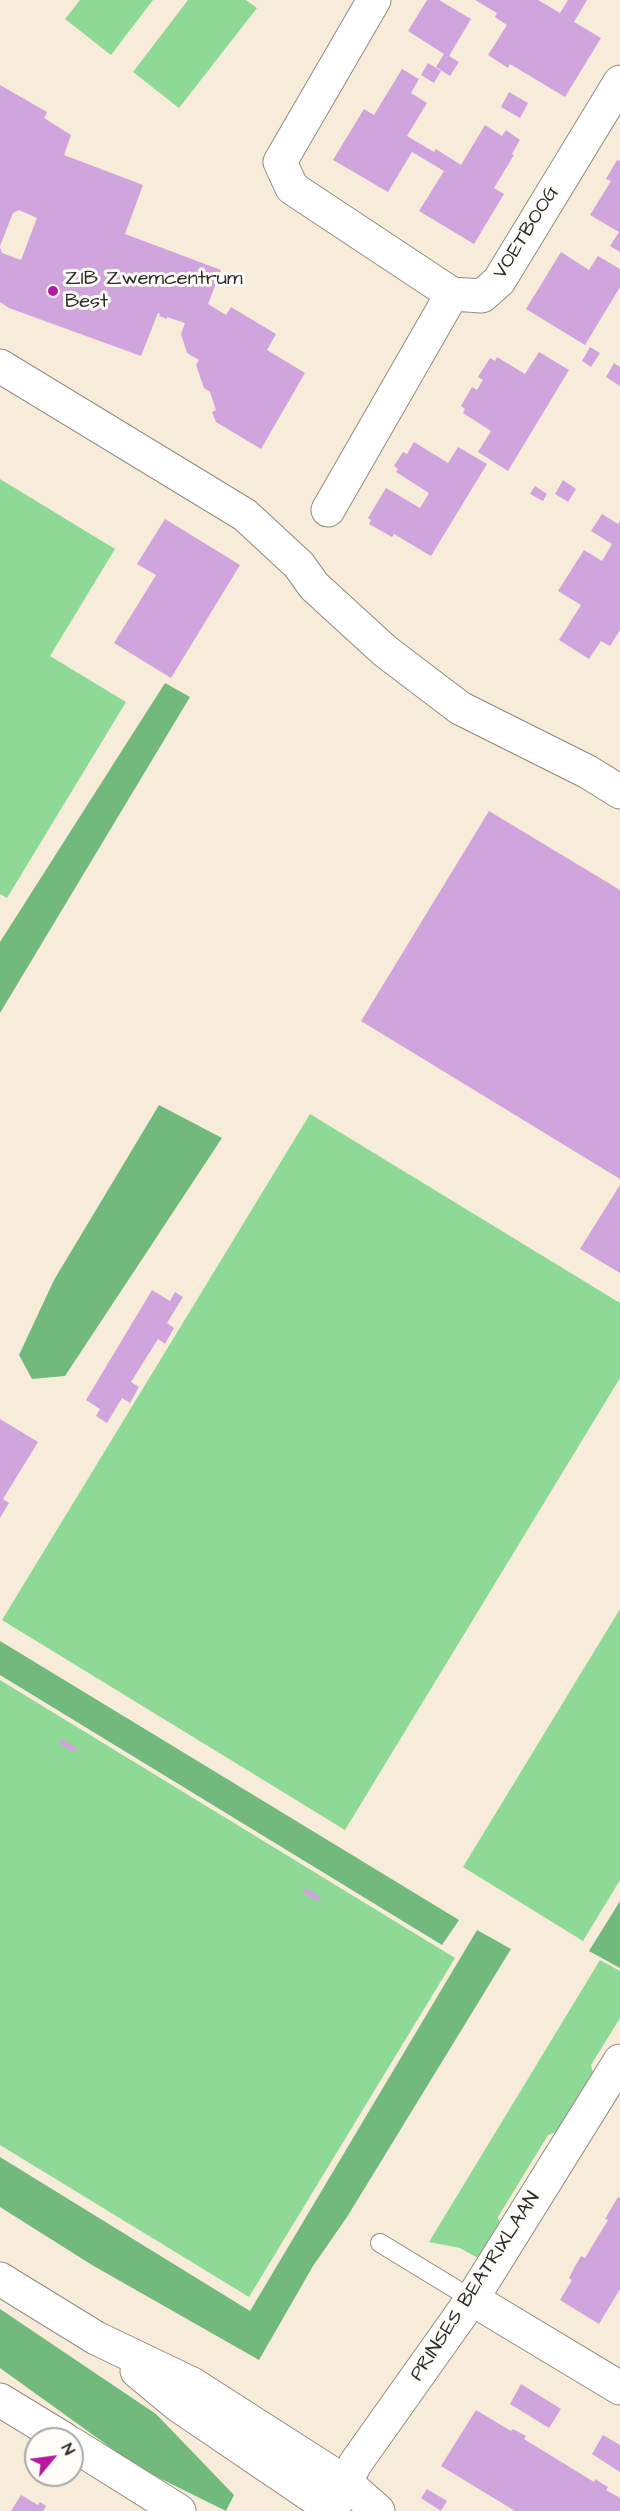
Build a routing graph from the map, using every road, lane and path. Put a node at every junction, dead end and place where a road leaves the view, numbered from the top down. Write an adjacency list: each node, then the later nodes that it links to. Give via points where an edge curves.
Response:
1 (374, 0): 3 (street, via 280,162 292,188)
2 (620, 81): 3 (street, VOETBOOG, via 499,281 482,296)
3 (452, 294): 5 (street)
4 (0, 366): 6 (street, via 245,515 385,651 460,708)
5 (328, 510)
6 (620, 792)
7 (620, 2061): 10 (street, PRINSES BEATRIXLAAN)
8 (380, 2243): 10 (lane)
9 (0, 2279): 15 (street, via 96,2338 192,2384)
10 (472, 2299): 11 (street); 15 (street, PRINSES BEATRIXLAAN, via 355,2464)
11 (620, 2388)
12 (0, 2400): 13 (street)
13 (44, 2427)
14 (84, 2452): 16 (street)
15 (335, 2503): 17 (street)
16 (179, 2511)
17 (378, 2511)

